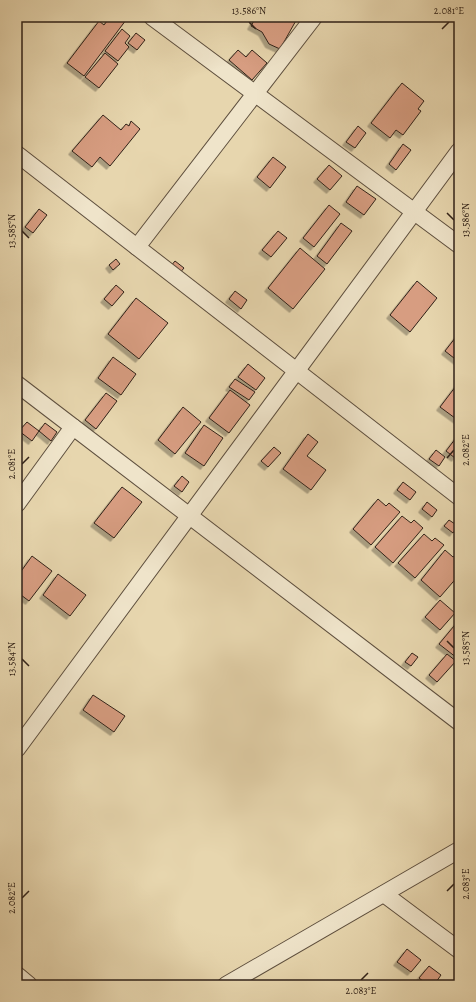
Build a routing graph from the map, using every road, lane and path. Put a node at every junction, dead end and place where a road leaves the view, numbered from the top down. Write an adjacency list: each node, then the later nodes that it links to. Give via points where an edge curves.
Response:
1 (152, 17): 3 (street)
2 (314, 17): 3 (street)
3 (255, 94): 6 (street); 8 (street)
4 (459, 151): 6 (street)
5 (17, 154): 8 (street)
6 (414, 212): 7 (street); 9 (street)
7 (459, 245)
8 (138, 247): 9 (street)
9 (297, 371): 12 (street); 14 (street)
10 (17, 384): 11 (street)
11 (73, 427): 13 (street); 14 (street)
12 (459, 497)
13 (17, 504)
14 (189, 516): 15 (street); 16 (street)
15 (459, 722)
16 (17, 749)
17 (459, 850): 18 (street)
18 (384, 894): 19 (street); 22 (street)
19 (459, 950)
20 (17, 975): 21 (street)
21 (28, 985)
22 (226, 985)

